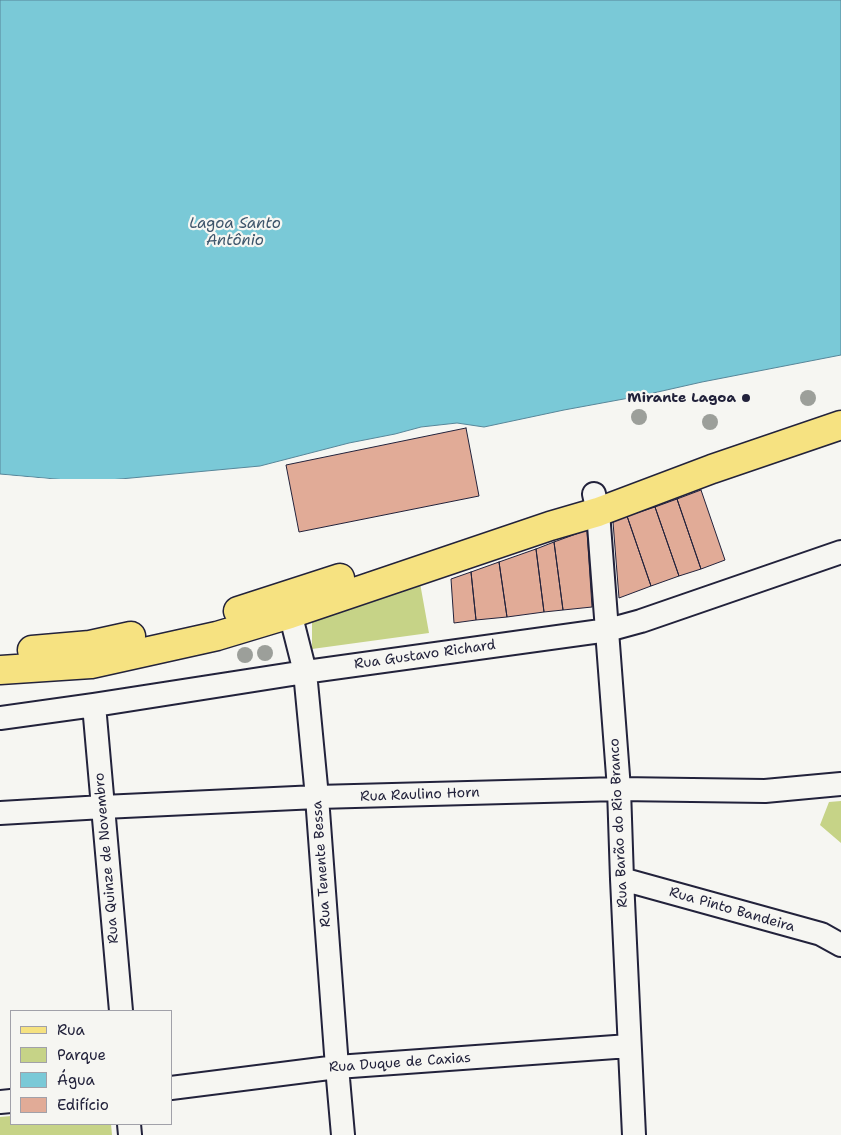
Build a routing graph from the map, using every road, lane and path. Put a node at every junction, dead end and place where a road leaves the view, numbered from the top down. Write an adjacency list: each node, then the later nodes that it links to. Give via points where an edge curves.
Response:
1 (841, 408): 3 (main road)
2 (841, 425): 3 (main road)
3 (748, 449): 4 (main road, via 712,469)
4 (596, 503): 6 (main road, via 550,526 417,562); 7 (street, Rua Barão do Rio Branco)
5 (841, 552): 7 (street, Rua Gustavo Richard)
6 (288, 604): 8 (main road, via 90,645); 9 (main road, via 217,636 91,664); 10 (street, Rua Tenente Bessa)
7 (608, 630): 10 (street, Rua Gustavo Richard); 14 (street, Rua Barão do Rio Branco)
8 (0, 652)
9 (0, 670)
10 (305, 672): 11 (street, Rua Gustavo Richard); 15 (street, Rua Tenente Bessa)
11 (94, 705): 12 (street, Rua Gustavo Richard); 16 (street, Rua Quinze de Novembro)
12 (0, 718)
13 (841, 784): 14 (street, Rua Raulino Horn, via 765,790)
14 (619, 789): 15 (street, Rua Raulino Horn); 18 (street, Rua Barão do Rio Branco)
15 (317, 798): 16 (street, Rua Raulino Horn); 22 (street, Rua Tenente Bessa)
16 (103, 807): 17 (street, Rua Raulino Horn); 20 (street, Rua Quinze de Novembro)
17 (0, 813)
18 (622, 879): 19 (street, Rua Pinto Bandeira, via 821,934); 21 (street, Rua Barão do Rio Branco)
19 (841, 945)
20 (120, 1010)
21 (629, 1046): 22 (street, Rua Duque de Caxias); 25 (street, Rua Barão do Rio Branco)
22 (337, 1067): 23 (street, Rua Duque de Caxias); 24 (street, Rua Tenente Bessa)
23 (172, 1088)
24 (343, 1135)
25 (634, 1135)

